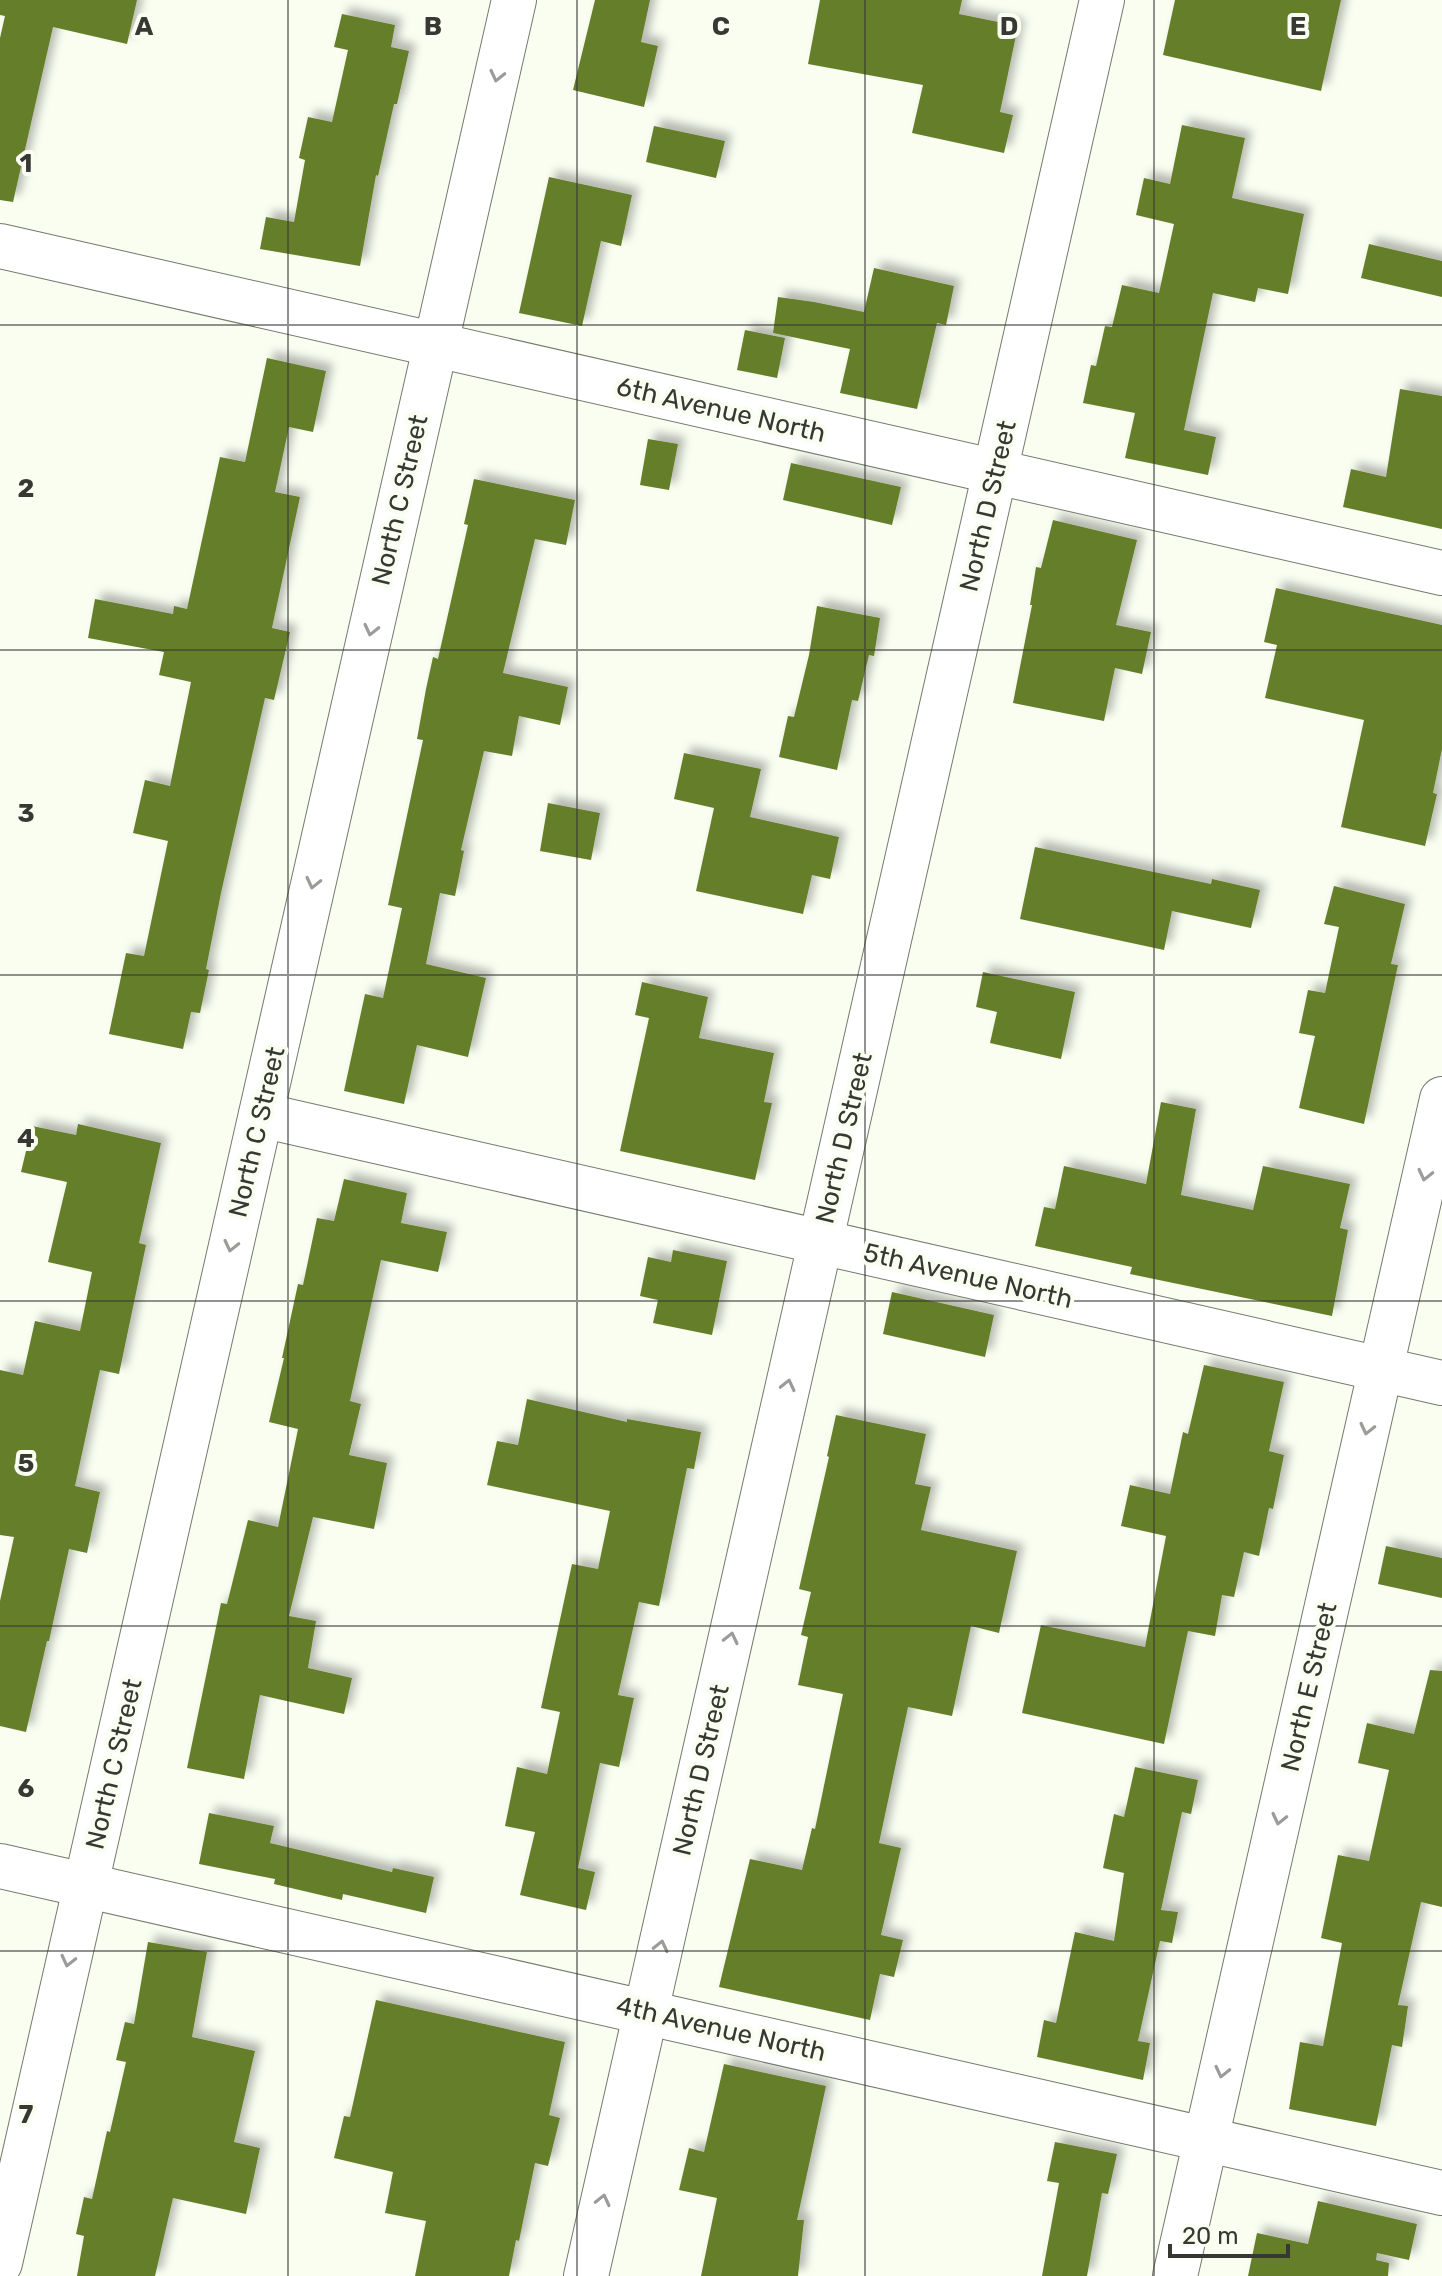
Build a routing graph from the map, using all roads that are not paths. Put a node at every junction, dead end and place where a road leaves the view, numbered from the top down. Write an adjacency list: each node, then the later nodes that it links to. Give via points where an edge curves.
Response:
1 (514, 0): 4 (street, North C Street, one-way to 4)
2 (1102, 0): 5 (street, North D Street)
3 (0, 246): 4 (street, 6th Avenue North)
4 (435, 345): 5 (street, 6th Avenue North); 8 (street, North C Street, one-way to 8)
5 (995, 472): 6 (street, 6th Avenue North); 9 (street, North D Street)
6 (1442, 573)
7 (1442, 1099): 10 (street, North E Street, one-way to 10)
8 (261, 1115): 9 (street, 5th Avenue North); 13 (street, North C Street, one-way to 13)
9 (820, 1242): 10 (street, 5th Avenue North); 14 (street, North D Street, one-way to 9)
10 (1380, 1369): 11 (street, 5th Avenue North); 15 (street, North E Street, one-way to 15)
11 (1442, 1383)
12 (0, 1866): 13 (street, 4th Avenue North)
13 (86, 1885): 14 (street, 4th Avenue North); 17 (street, North C Street, one-way to 17)
14 (646, 2012): 15 (street, 4th Avenue North); 18 (street, North D Street, one-way to 14)
15 (1206, 2139): 16 (street, 4th Avenue North); 19 (street, North E Street)
16 (1442, 2193)
17 (0, 2263)
18 (586, 2276)
19 (1175, 2276)

